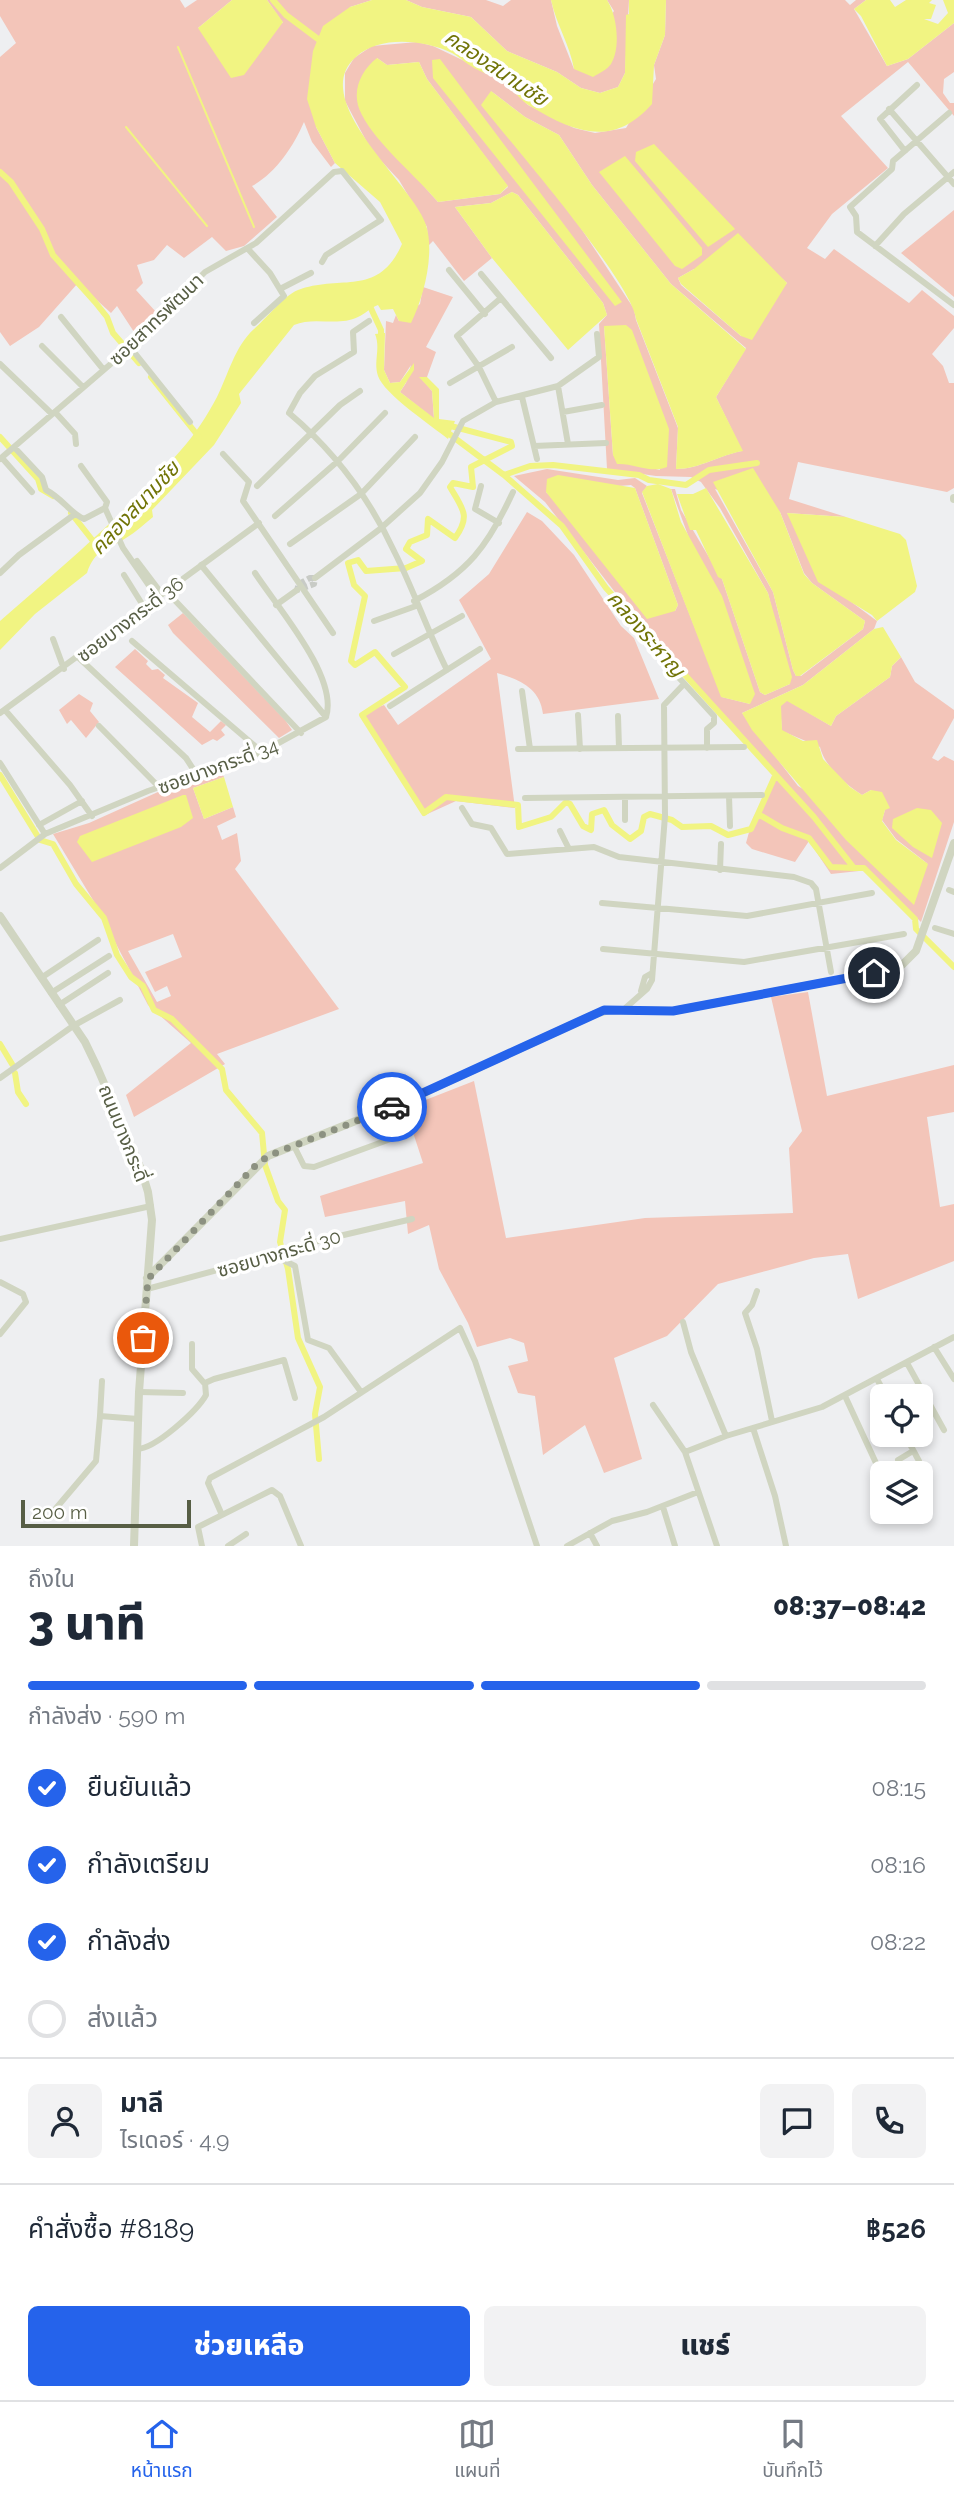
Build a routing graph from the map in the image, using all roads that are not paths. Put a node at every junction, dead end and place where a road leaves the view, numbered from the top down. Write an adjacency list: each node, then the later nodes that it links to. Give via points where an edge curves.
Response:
1 (917, 85): 2 (street)
2 (889, 110): 4 (street); 5 (street, via 880,122)
3 (949, 113): 4 (street)
4 (916, 141): 5 (street); 6 (street)
5 (905, 151): 8 (street, via 850,207 858,232)
6 (951, 175): 7 (street); 8 (street, via 904,214)
7 (954, 184)
8 (875, 246): 16 (street)
9 (248, 249): 10 (street, ซอยสาทรพัฒนา, via 334,172 342,171 381,219); 14 (street); 24 (street, ซอยสาทรพัฒนา, via 205,272)
10 (322, 262)
11 (449, 270): 17 (street)
12 (311, 273): 14 (street)
13 (481, 274): 15 (street)
14 (280, 289): 20 (street, via 284,298)
15 (501, 298): 17 (street); 25 (street)
16 (954, 305)
17 (485, 314): 27 (street, via 457,336)
18 (61, 317): 28 (street)
19 (369, 321): 40 (street, via 353,332 354,352 315,376 289,413)
20 (254, 323)
21 (597, 334): 30 (street, via 599,357)
22 (42, 346): 31 (street)
23 (512, 347): 27 (street)
24 (128, 348): 28 (street, ซอยสาทรพัฒนา); 39 (street)
25 (551, 358)
26 (0, 365): 37 (street)
27 (479, 367): 29 (street); 34 (street)
28 (103, 369): 31 (street, ซอยสาทรพัฒนา)
29 (450, 383)
30 (558, 386): 33 (street); 36 (street)
31 (83, 387): 37 (street, ซอยสาทรพัฒนา)
32 (360, 391): 40 (street)
33 (522, 397): 34 (street); 45 (street)
34 (496, 402): 62 (street, via 463,421 420,493)
35 (602, 405): 36 (street)
36 (563, 412): 42 (street)
37 (54, 413): 44 (street, via 75,434); 46 (street, ซอยสาทรพัฒนา)
38 (386, 413): 50 (street)
39 (190, 422)
40 (313, 433): 50 (street); 52 (street)
41 (415, 437): 56 (street)
42 (568, 443): 43 (street); 45 (street)
43 (606, 443)
44 (76, 444)
45 (534, 446): 49 (street)
46 (12, 449): 48 (street, ซอยสาทรพัฒนา); 58 (street)
47 (223, 454): 60 (street, via 247,480 242,498)
48 (1, 458): 54 (street)
49 (537, 459)
50 (338, 461): 56 (street); 59 (street)
51 (81, 466): 57 (street, via 107,502)
52 (257, 486)
53 (481, 486): 61 (street, via 475,509)
54 (32, 492)
55 (513, 492): 61 (street)
56 (361, 494): 62 (street); 63 (street)
57 (105, 508): 58 (street, via 84,519); 71 (street, via 121,544)
58 (74, 515): 66 (street)
59 (275, 516)
60 (259, 523): 65 (street, ซอยบางกระดี่ 36); 77 (street)
61 (499, 523): 72 (street, via 472,562)
62 (380, 528): 69 (street); 72 (street)
63 (290, 544)
64 (137, 561): 71 (street)
65 (201, 565): 71 (street, ซอยบางกระดี่ 36); 93 (street)
66 (0, 573)
67 (255, 573): 73 (street)
68 (124, 575): 74 (street)
69 (315, 578)
70 (297, 590): 73 (street)
71 (162, 594): 74 (street, ซอยบางกระดี่ 36); 95 (street)
72 (415, 603): 76 (street); 78 (street)
73 (276, 605): 93 (street, via 321,674 328,695)
74 (145, 607): 84 (street, ซอยบางกระดี่ 36)
75 (462, 616): 78 (street)
76 (374, 621)
77 (333, 633)
78 (429, 635): 82 (street); 86 (street)
79 (53, 639): 85 (street)
80 (132, 641): 103 (street)
81 (480, 649): 86 (street)
82 (394, 654)
83 (659, 656): 87 (street)
84 (79, 658): 85 (street, ซอยบางกระดี่ 36); 105 (street, via 186,758)
85 (64, 669): 90 (street, ซอยบางกระดี่ 36)
86 (447, 670): 89 (street)
87 (684, 684): 99 (street, via 664,705); 100 (street, via 714,716 707,729)
88 (522, 691): 102 (street)
89 (390, 706)
90 (3, 711): 112 (street)
91 (578, 715): 97 (street)
92 (618, 716): 98 (street)
93 (326, 717): 95 (street, ซอยบางกระดี่ 34)
94 (99, 726): 106 (street)
95 (301, 733): 103 (street, ซอยบางกระดี่ 34)
96 (744, 747): 100 (street)
97 (580, 748): 98 (street); 102 (street)
98 (619, 748): 99 (street)
99 (665, 748): 100 (street); 108 (street)
100 (707, 748)
101 (518, 749): 102 (street)
102 (530, 749)
103 (262, 752): 105 (street, ซอยบางกระดี่ 34)
104 (0, 763): 116 (street)
105 (197, 775): 106 (street, ซอยบางกระดี่ 34)
106 (159, 787): 114 (street, ซอยบางกระดี่ 34)
107 (762, 795): 109 (street)
108 (666, 796): 109 (street); 110 (street); 123 (street)
109 (729, 796): 117 (street)
110 (625, 797): 111 (street); 115 (street)
111 (524, 798)
112 (82, 802): 114 (street); 116 (street)
113 (462, 808): 122 (street, via 472,824 491,828 507,854)
114 (92, 816): 119 (street, ซอยบางกระดี่ 34)
115 (625, 821)
116 (39, 825): 119 (street)
117 (730, 826)
118 (560, 831): 122 (street)
119 (40, 837): 124 (street, ซอยบางกระดี่ 34)
120 (721, 844): 125 (street)
121 (954, 845): 131 (street)
122 (569, 849): 123 (street, via 594,847 619,857)
123 (662, 864): 125 (street); 129 (street)
124 (0, 868)
125 (720, 870): 128 (street, via 803,880 814,886)
126 (872, 894): 128 (street)
127 (602, 903): 129 (street)
128 (818, 903): 129 (street, via 747,916); 135 (street)
129 (659, 908): 137 (street)
130 (0, 916): 141 (street, ถนนบางกระดี่)
131 (930, 927): 133 (street); 145 (street, via 910,958 889,970 673,1011)
132 (904, 933): 135 (street)
133 (954, 934)
134 (98, 940): 141 (street)
135 (827, 947): 137 (street, via 744,962); 139 (street)
136 (603, 949): 137 (street)
137 (654, 954): 145 (street, via 647,989)
138 (109, 956): 142 (street)
139 (831, 972)
140 (108, 973): 144 (street)
141 (41, 978): 142 (street, ถนนบางกระดี่)
142 (51, 993): 144 (street, ถนนบางกระดี่)
143 (120, 1000): 146 (street)
144 (59, 1005): 146 (street, ถนนบางกระดี่)
145 (622, 1011): 149 (street, via 595,1014 408,1100)
146 (73, 1026): 147 (street); 150 (street, ถนนบางกระดี่, via 101,1076 141,1169)
147 (0, 1078)
148 (396, 1137): 149 (street, via 314,1167 304,1166)
149 (294, 1146): 154 (street, via 265,1158)
150 (151, 1206): 152 (street); 154 (street, ถนนบางกระดี่)
151 (412, 1219): 153 (street, ซอยบางกระดี่ 30, via 286,1248)
152 (0, 1239)
153 (273, 1255): 156 (street, ซอยบางกระดี่ 30); 170 (street, via 295,1266 308,1340 330,1348)
154 (148, 1279): 156 (street, ถนนบางกระดี่)
155 (0, 1282): 159 (street, via 23,1294 26,1302)
156 (147, 1289): 169 (street, ถนนบางกระดี่)
157 (757, 1291): 177 (street, via 745,1313)
158 (683, 1322): 180 (street)
159 (0, 1334)
160 (954, 1337): 162 (street)
161 (192, 1344): 167 (street, via 192,1369)
162 (934, 1347): 163 (street); 165 (street)
163 (907, 1363): 164 (street); 179 (street)
164 (877, 1379): 168 (street); 172 (street)
165 (954, 1379)
166 (102, 1381): 175 (street)
167 (205, 1384): 173 (street, via 284,1360); 182 (street, via 206,1395 199,1405 149,1448)
168 (880, 1384)
169 (139, 1392): 171 (street); 176 (street, ถนนบางกระดี่)
170 (360, 1392): 191 (street, via 314,1423 210,1478); 198 (street, via 455,1329 463,1329)
171 (183, 1393)
172 (845, 1396): 177 (street, via 822,1408); 186 (street)
173 (295, 1398)
174 (653, 1405): 183 (street)
175 (100, 1416): 176 (street); 190 (street, via 96,1461)
176 (138, 1419): 182 (street, ถนนบางกระดี่)
177 (772, 1421): 178 (street)
178 (753, 1428): 180 (street); 203 (street)
179 (944, 1430)
180 (726, 1436): 183 (street)
181 (911, 1447): 184 (street)
182 (137, 1449): 194 (street, ถนนบางกระดี่)
183 (685, 1451): 188 (street)
184 (913, 1451): 185 (street); 187 (street)
185 (898, 1460)
186 (875, 1461)
187 (919, 1461)
188 (698, 1493): 189 (street); 202 (street)
189 (663, 1507): 192 (street, via 612,1521); 201 (street)
190 (52, 1513)
191 (222, 1515): 195 (street, via 197,1529); 197 (street, via 275,1490)
192 (590, 1533): 199 (street); 200 (street)
193 (246, 1534): 196 (street)
194 (134, 1546)
195 (202, 1546)
196 (228, 1546)
197 (301, 1546)
198 (537, 1546)
199 (567, 1546)
200 (597, 1546)
201 (675, 1546)
202 (717, 1546)
203 (786, 1546)

